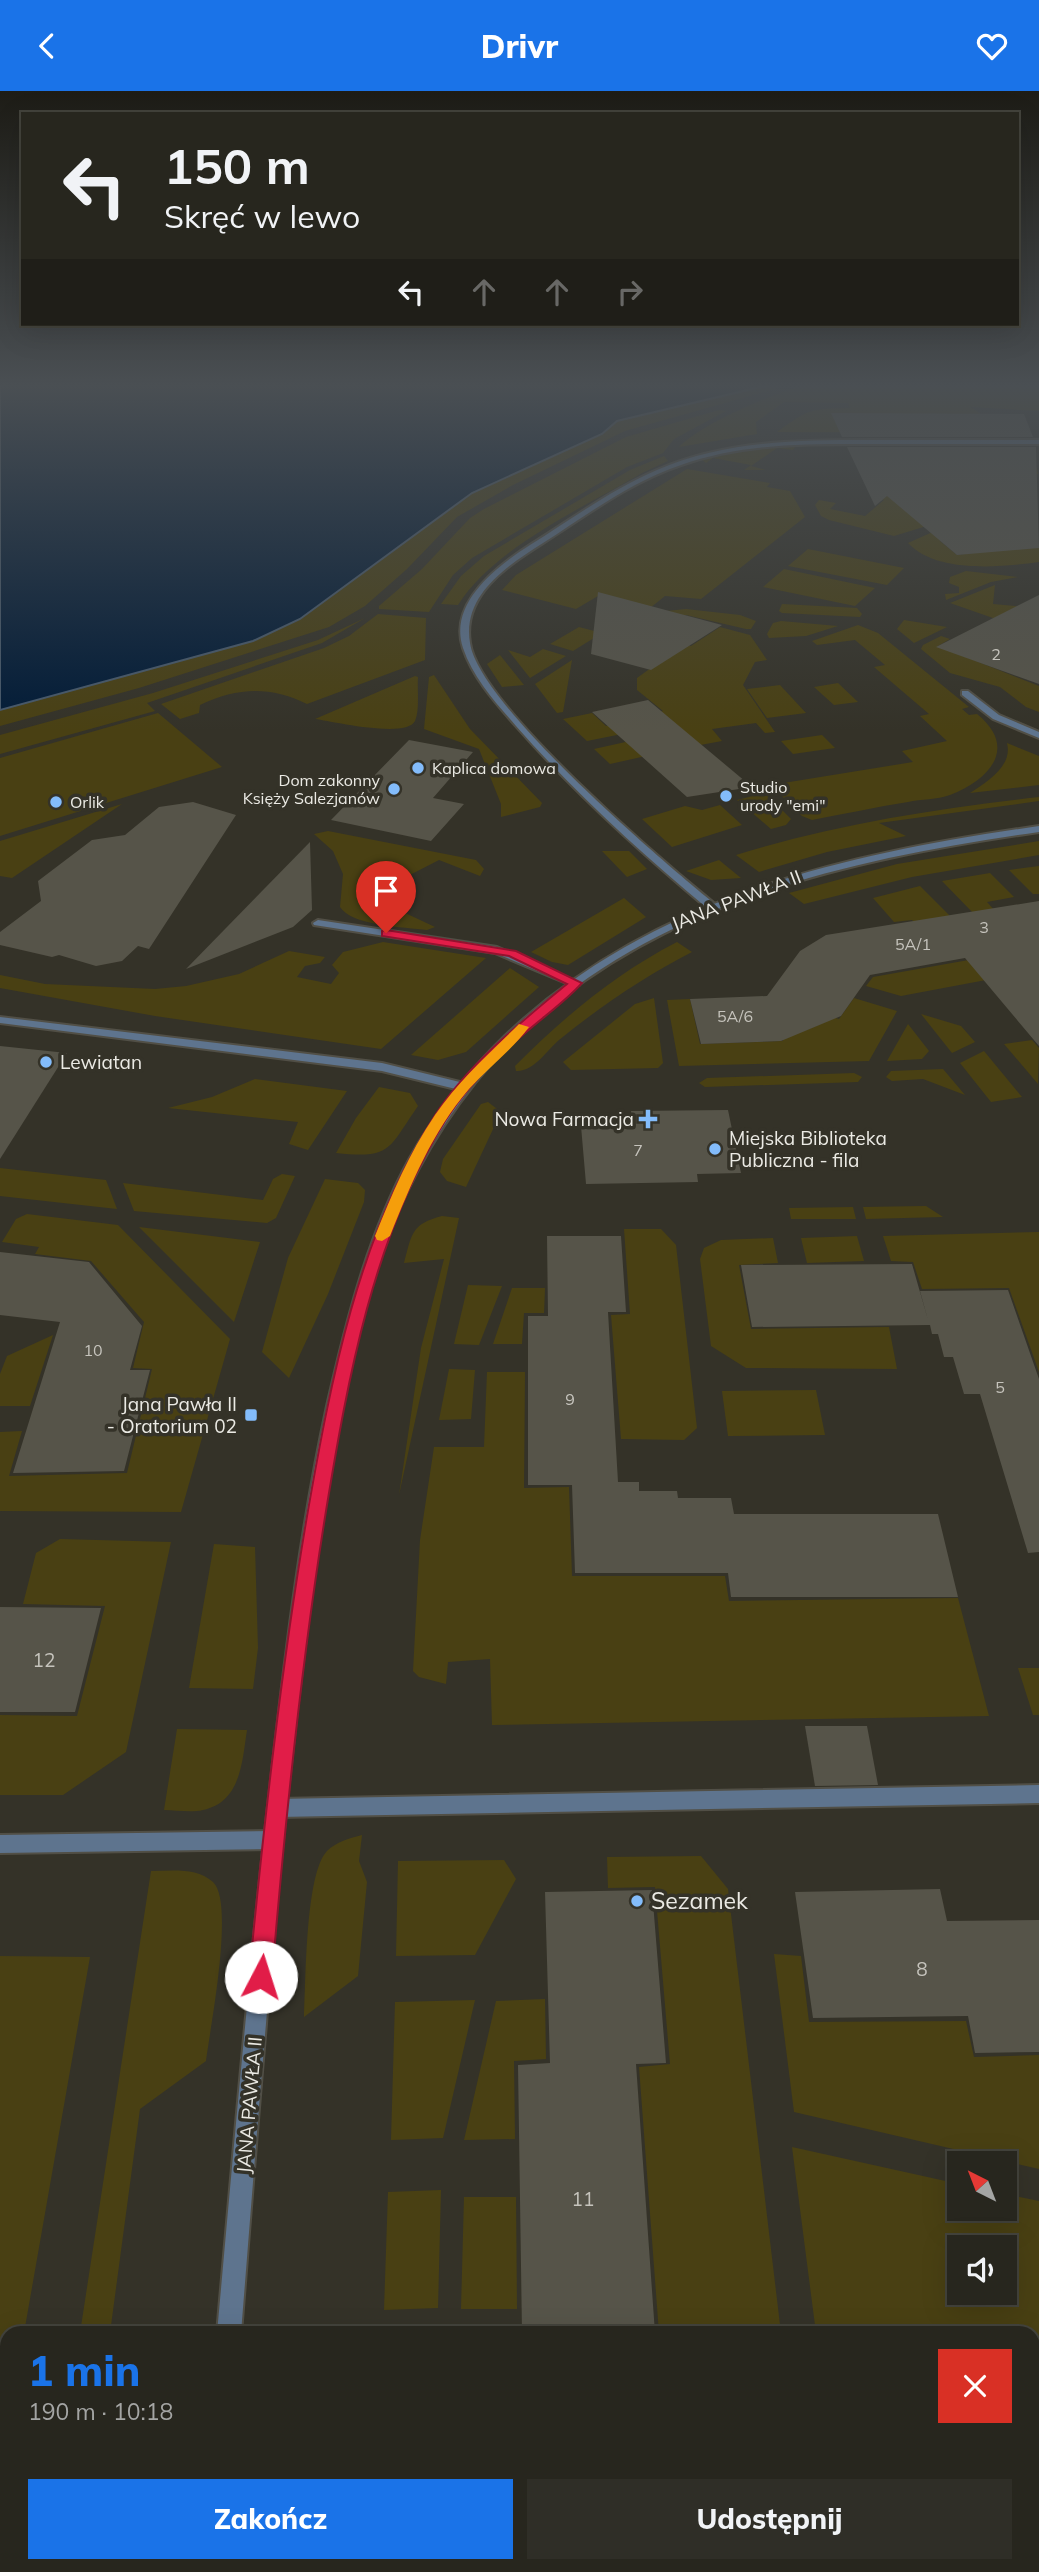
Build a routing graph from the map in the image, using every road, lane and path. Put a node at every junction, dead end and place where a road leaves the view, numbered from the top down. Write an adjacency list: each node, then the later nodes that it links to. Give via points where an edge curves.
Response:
1 (609, 500): 5 (street, via 510,561 480,589 468,613 466,649 521,728 666,870)
2 (965, 693): 3 (street, via 996,717)
3 (1039, 735)
4 (1039, 829): 5 (street, JANA PAWŁA II, via 877,854 801,873)
5 (710, 906): 7 (street, JANA PAWŁA II, via 635,944)
6 (318, 923): 7 (street, via 497,950)
7 (575, 983): 9 (street, JANA PAWŁA II)
8 (0, 1020): 9 (street, via 382,1067)
9 (464, 1087): 11 (street, JANA PAWŁA II, via 407,1176 365,1288 331,1429 314,1525)
10 (1039, 1794): 11 (street)
11 (277, 1808): 12 (street, JANA PAWŁA II)
12 (273, 1840): 13 (street); 14 (street, JANA PAWŁA II)
13 (0, 1844)
14 (230, 2326)

